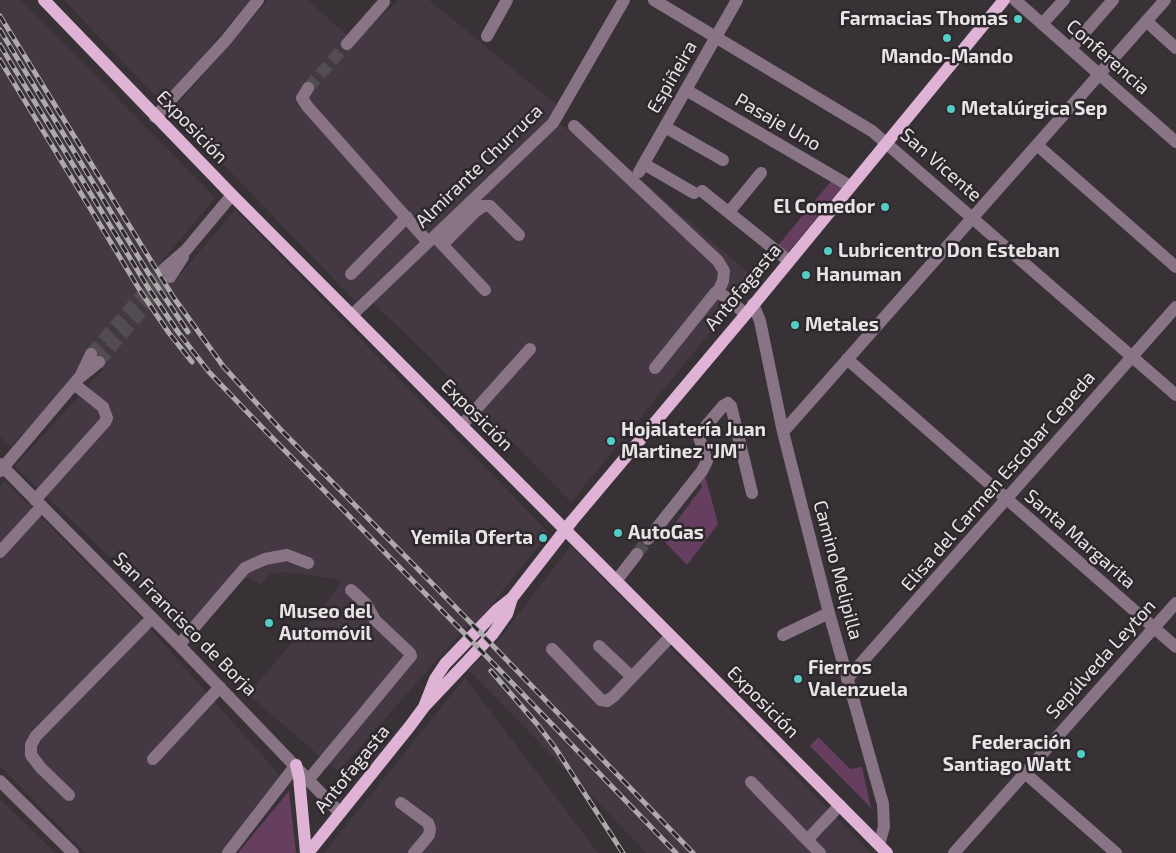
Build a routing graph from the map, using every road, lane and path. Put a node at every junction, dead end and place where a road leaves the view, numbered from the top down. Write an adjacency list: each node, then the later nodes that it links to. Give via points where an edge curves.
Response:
1 (44, 0): 23 (main road, Exposición)
2 (258, 0): 23 (street)
3 (507, 0): 15 (street)
4 (624, 0): 37 (street, Almirante Churruca, via 553,123)
5 (654, 0): 16 (street, San Vicente)
6 (737, 0): 16 (street, Espiñeira)
7 (1004, 0): 27 (main road, Antofagasta)
8 (1015, 0): 14 (street, Conferencia)
9 (1064, 0): 14 (street)
10 (1113, 0): 19 (street)
11 (1165, 0): 13 (street)
12 (384, 2): 17 (street)
13 (1146, 21): 18 (street); 20 (street)
14 (1042, 24): 19 (street, Conferencia)
15 (487, 36)
16 (717, 37): 22 (street, Espiñeira); 27 (street, San Vicente, via 866,126)
17 (346, 44)
18 (1176, 48)
19 (1070, 49): 20 (street, Conferencia)
20 (1099, 74): 26 (street, Conferencia); 28 (street)
21 (308, 88): 34 (street, via 302,98 306,106)
22 (686, 90): 25 (street, Espiñeira); 31 (street, Pasaje Uno)
23 (155, 117): 32 (main road, Exposición)
24 (574, 126): 43 (street, via 718,260 724,271)
25 (665, 127): 29 (street); 33 (street, Espiñeira, via 642,168 698,192)
26 (1176, 142)
27 (886, 143): 31 (main road, Antofagasta); 35 (street, San Vicente)
28 (1036, 145): 35 (street); 39 (street)
29 (723, 160)
30 (761, 174): 33 (street)
31 (850, 186): 38 (main road, Antofagasta)
32 (232, 195): 40 (street); 46 (main road, Exposición)
33 (729, 212): 38 (street)
34 (407, 217): 37 (street); 41 (street)
35 (972, 217): 48 (street, San Vicente); 50 (street)
36 (518, 235): 37 (street, via 490,206 484,206)
37 (435, 241): 42 (street); 46 (street, Almirante Churruca)
38 (789, 261): 45 (main road, Antofagasta)
39 (1176, 267)
40 (167, 273)
41 (352, 274)
42 (485, 290)
43 (718, 292): 45 (street); 51 (street, via 713,294)
44 (1176, 307): 48 (street, Elisa del Carmen Escobar Cepeda)
45 (750, 309): 55 (street, Camino Melipilla, via 760,321); 60 (main road, Antofagasta)
46 (352, 314): 54 (main road, Exposición)
47 (530, 349): 54 (street)
48 (1133, 357): 53 (street, San Vicente); 58 (street, Elisa del Carmen Escobar Cepeda)
49 (95, 358): 52 (street)
50 (847, 359): 55 (street); 58 (street, Santa Margarita)
51 (655, 368)
52 (76, 381): 56 (street); 59 (street, via 103,407 107,418)
53 (1176, 395)
54 (462, 426): 60 (main road, Exposición)
55 (782, 432): 68 (street, Camino Melipilla)
56 (1, 468): 59 (street, San Francisco de Borja)
57 (752, 493): 61 (street, via 728,403 698,437 707,461 702,470)
58 (1007, 500): 70 (street, Santa Margarita); 78 (street, Elisa del Carmen Escobar Cepeda)
59 (38, 503): 62 (street); 69 (street, San Francisco de Borja)
60 (565, 530): 65 (main road, Exposición); 89 (main road, Antofagasta, via 512,598 507,614 492,635 424,707)
61 (648, 539)
62 (0, 552)
63 (637, 554): 65 (street)
64 (308, 563): 73 (street, via 287,555 265,559 245,568)
65 (616, 581): 72 (main road, Exposición)
66 (351, 590): 83 (street, via 411,656)
67 (1176, 603): 70 (street, Sepúlveda Leyton)
68 (829, 613): 71 (street); 78 (street, Camino Melipilla)
69 (152, 618): 73 (street, San Francisco de Borja); 86 (street, via 36,736 31,745 31,755)
70 (1154, 628): 75 (street, Santa Margarita); 82 (street, Sepúlveda Leyton)
71 (783, 635)
72 (670, 636): 77 (street); 88 (main road, Exposición)
73 (179, 645): 79 (street, San Francisco de Borja)
74 (599, 646): 77 (street)
75 (1176, 647)
76 (552, 649): 77 (street, via 601,700 607,701 614,696)
77 (632, 677)
78 (847, 679): 91 (street, Camino Melipilla, via 883,804)
79 (220, 687): 80 (street); 81 (street, San Francisco de Borja)
80 (153, 759)
81 (296, 765): 83 (street, San Francisco de Borja); 93 (street); 94 (main road)
82 (1025, 773): 97 (street, Sepúlveda Leyton); 98 (street)
83 (309, 779): 89 (street, San Francisco de Borja)
84 (0, 780): 92 (street)
85 (751, 782): 90 (street)
86 (69, 795)
87 (401, 803): 95 (street, via 428,823 430,829)
88 (840, 805): 90 (street); 91 (main road, Exposición)
89 (340, 813): 94 (main road, Antofagasta)
90 (807, 840): 96 (street)
91 (883, 848)
92 (73, 853)
93 (228, 853)
94 (307, 853)
95 (414, 853)
96 (820, 853)
97 (954, 853)
98 (1116, 853)

